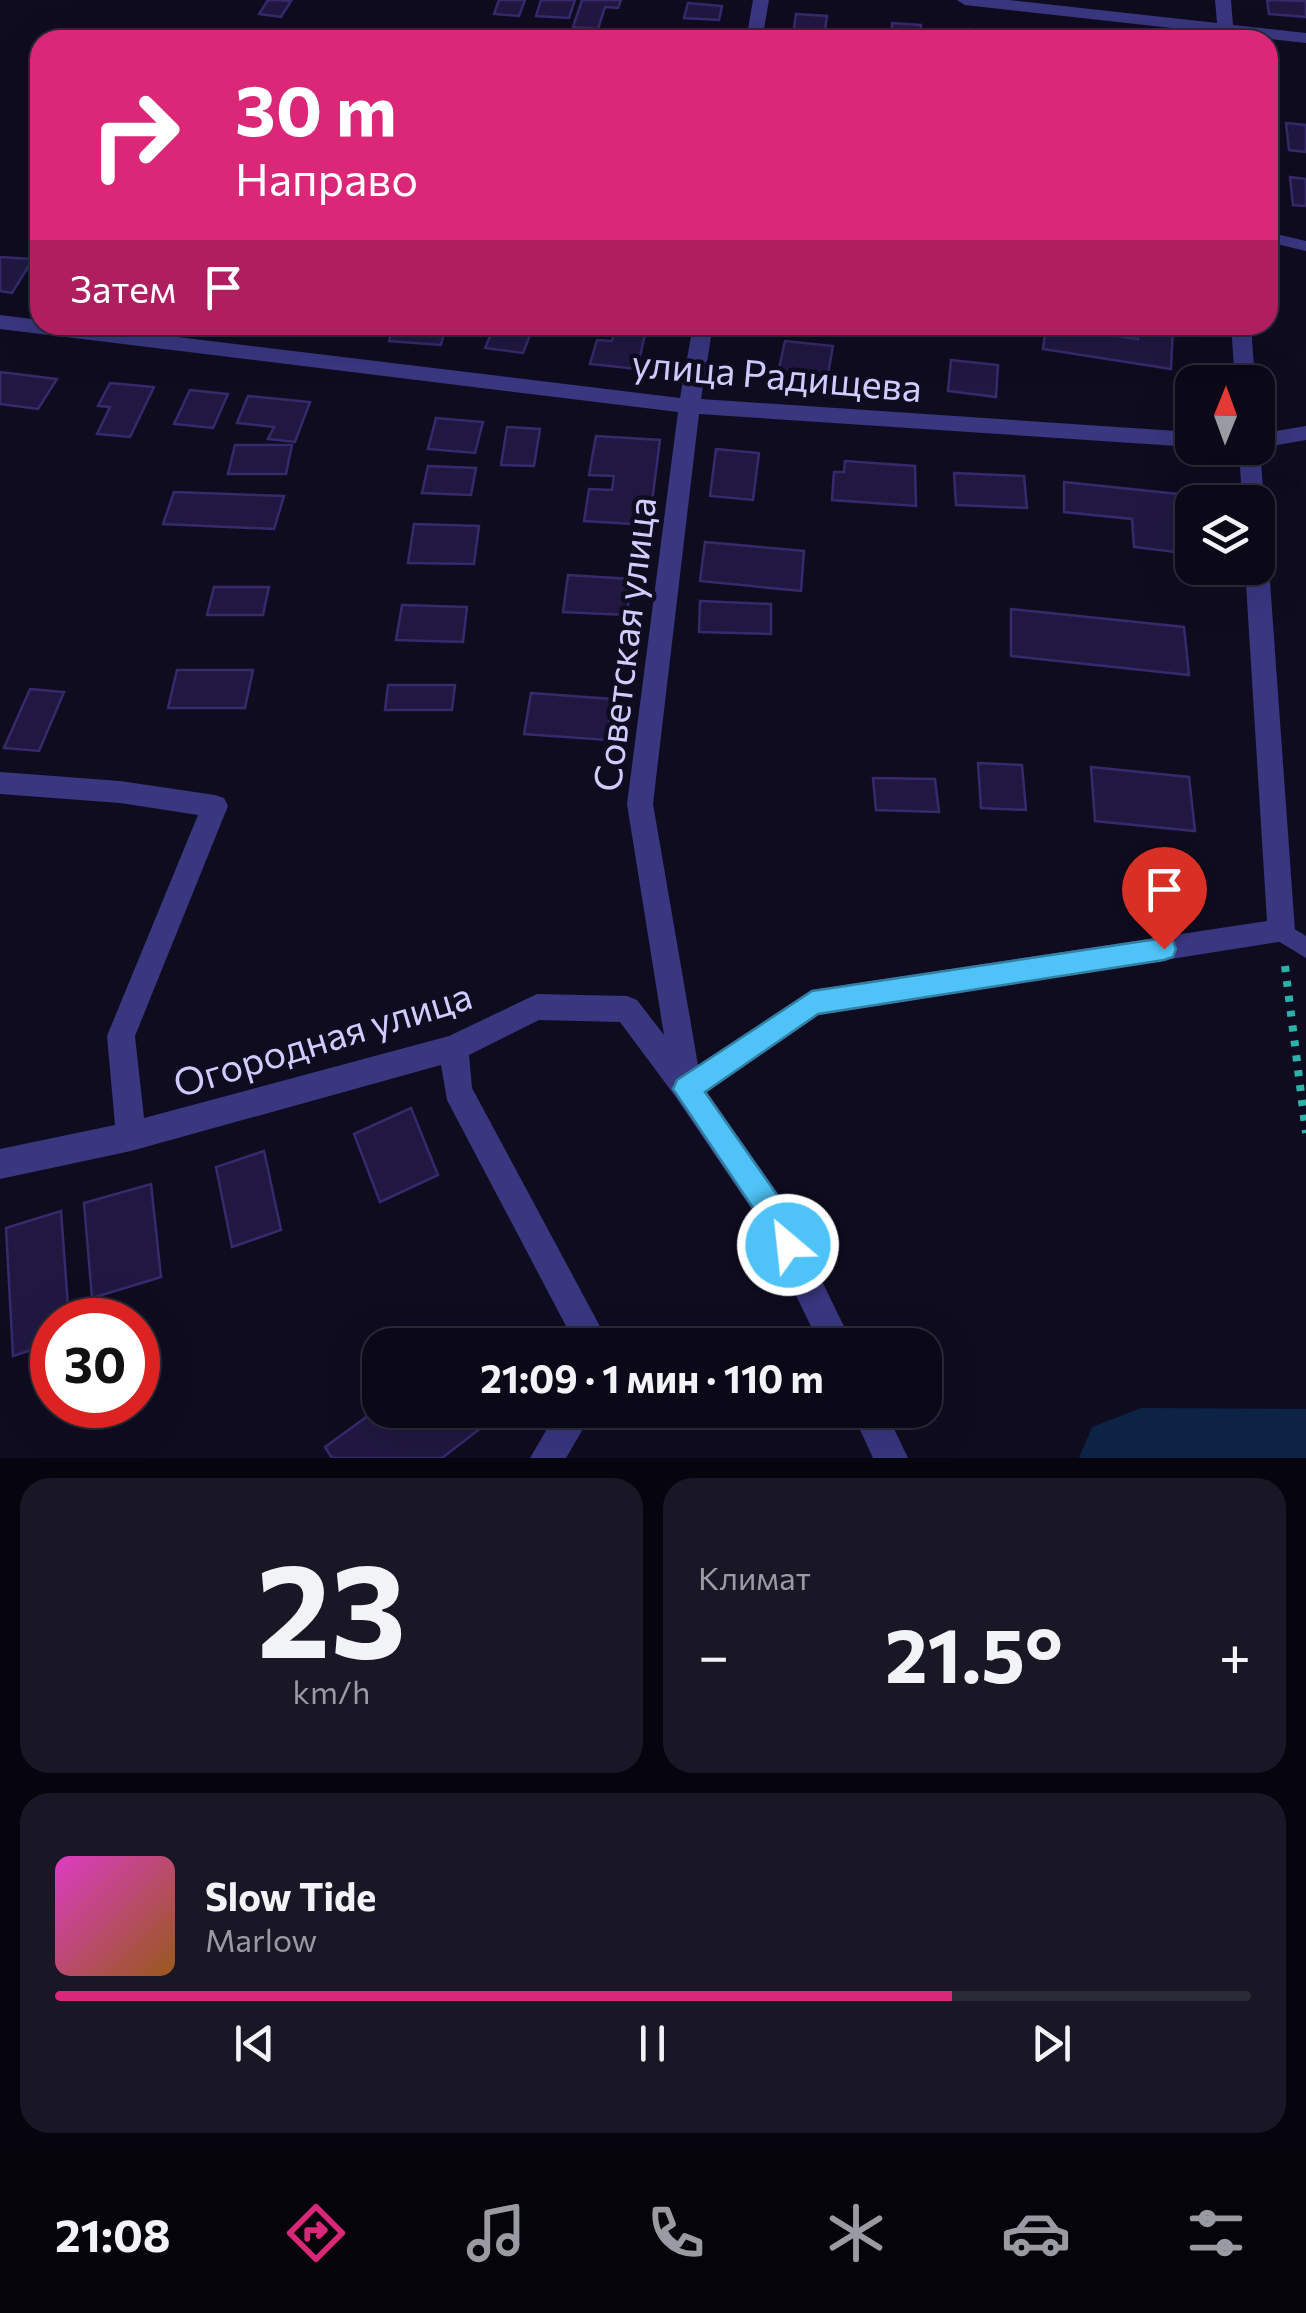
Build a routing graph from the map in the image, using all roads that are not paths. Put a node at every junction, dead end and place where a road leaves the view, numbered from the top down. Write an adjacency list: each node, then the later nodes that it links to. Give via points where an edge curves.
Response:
1 (760, 0): 4 (street)
2 (965, 0): 5 (street)
3 (1223, 0): 6 (street)
4 (756, 30)
5 (1195, 30)
6 (1226, 30)
7 (1278, 37): 8 (street)
8 (1306, 38)
9 (1278, 239): 10 (lane)
10 (1306, 246)
11 (0, 322): 12 (street, улица Радищева)
12 (30, 326)
13 (106, 335): 17 (street, улица Радищева)
14 (701, 335): 17 (street, Советская улица)
15 (1242, 335): 16 (street)
16 (1244, 365)
17 (688, 406): 19 (street, улица Радищева); 26 (street, Советская улица, via 640,804)
18 (1306, 433): 20 (street)
19 (1175, 438)
20 (1275, 439)
21 (1258, 585): 23 (street)
22 (0, 784): 27 (street, via 215,806 121,1036)
23 (1281, 931): 24 (lane); 26 (street, via 812,1003)
24 (1306, 948)
25 (454, 1048): 26 (street, Огородная улица, via 537,1007 627,1009); 27 (street, Огородная улица); 29 (street, via 457,1090)
26 (687, 1089): 30 (street, via 772,1212)
27 (132, 1136): 28 (street, Огородная улица)
28 (0, 1164)
29 (585, 1328)
30 (829, 1328)
31 (566, 1428): 33 (street)
32 (877, 1428): 34 (street)
33 (547, 1458)
34 (891, 1458)

